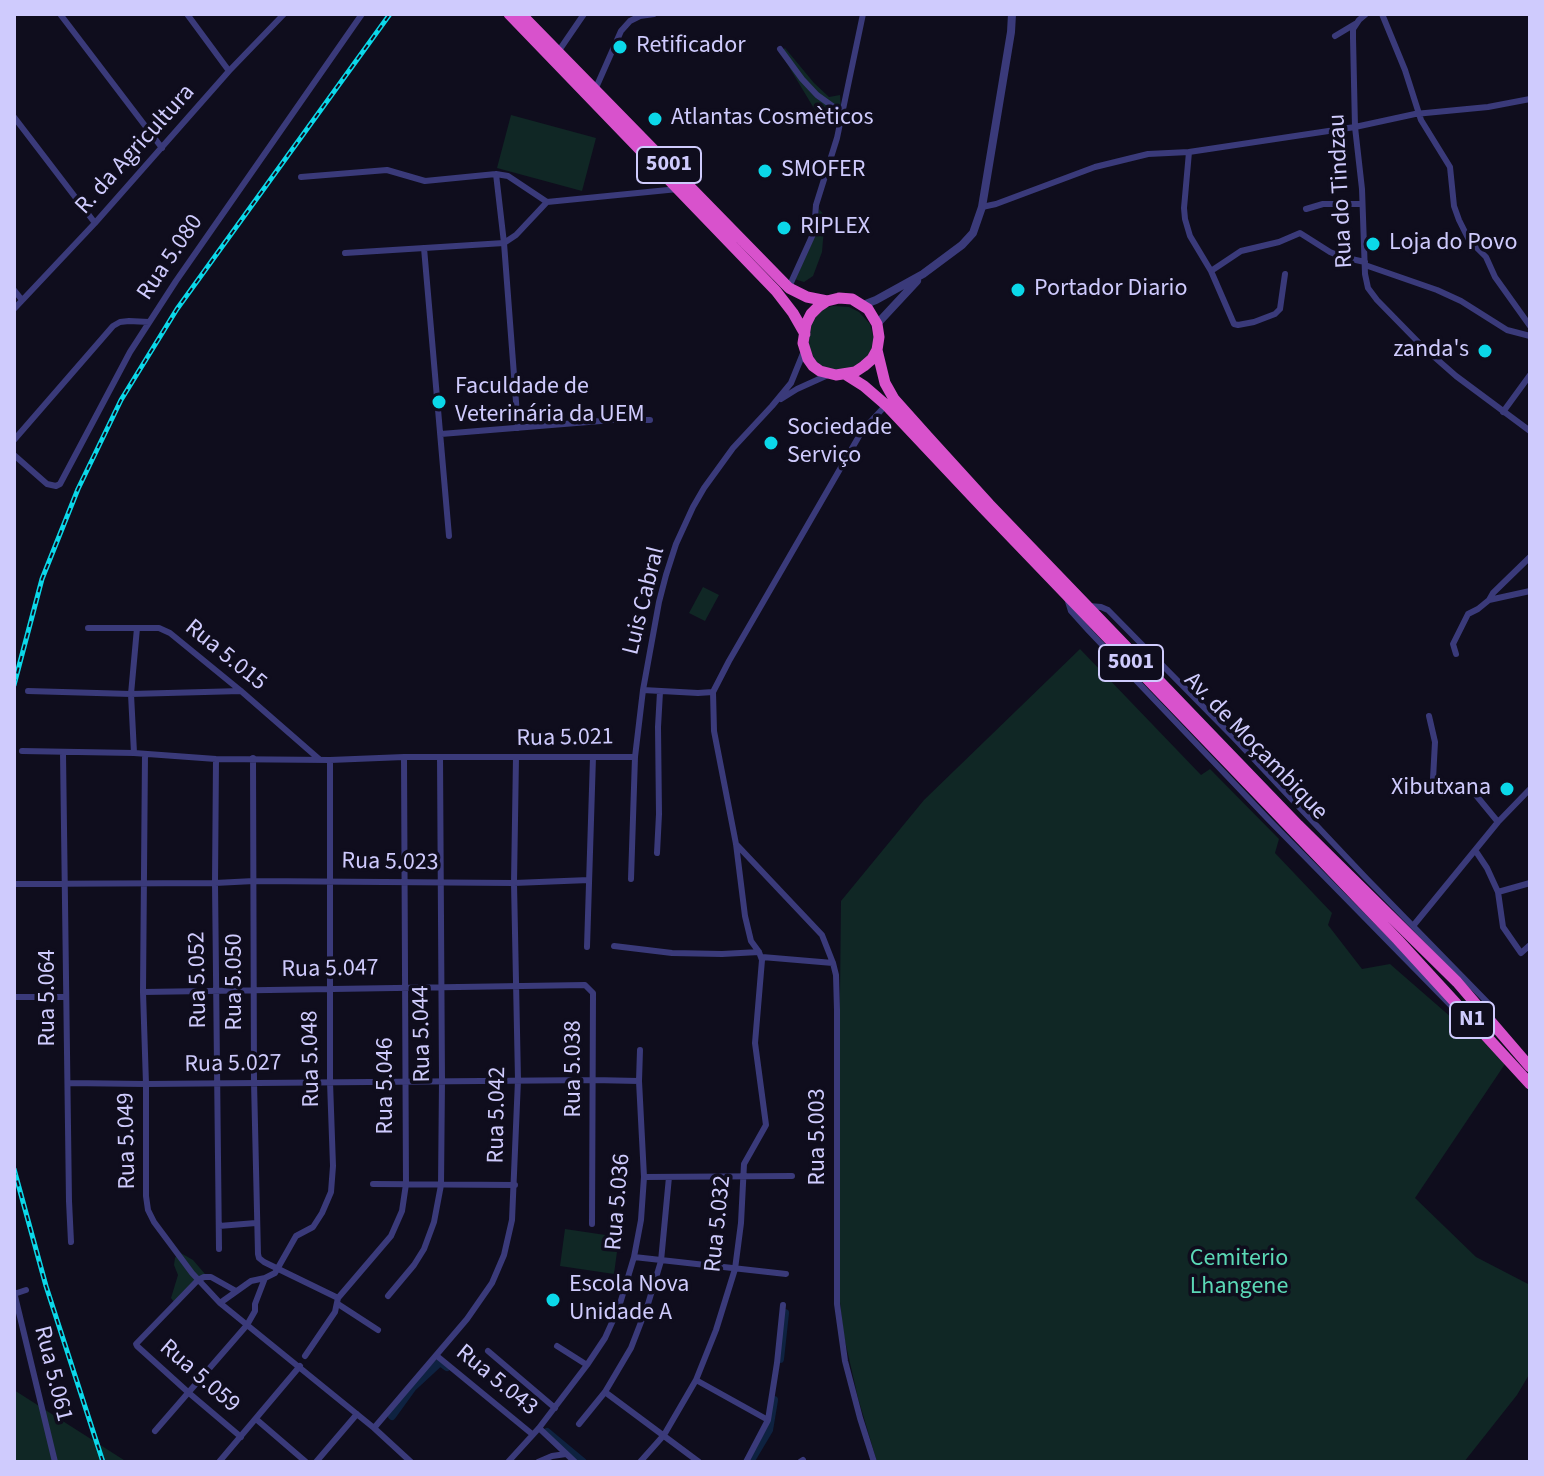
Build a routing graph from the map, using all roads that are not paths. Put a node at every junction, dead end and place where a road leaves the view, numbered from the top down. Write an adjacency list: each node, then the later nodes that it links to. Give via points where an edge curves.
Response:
1 (60, 14): 23 (street)
2 (187, 14): 16 (street)
3 (284, 14): 16 (street, R. da Agricultura)
4 (362, 14): 46 (street, Rua 5.080)
5 (509, 14): 27 (highway)
6 (521, 14): 15 (highway, 5001)
7 (584, 14): 15 (street)
8 (654, 14): 17 (street, via 630,21 621,31)
9 (863, 14): 19 (street)
10 (1012, 14): 30 (street)
11 (1382, 14): 20 (street)
12 (1363, 16): 13 (street); 22 (street, Rua do Tindzau, via 1353,32)
13 (1335, 36)
14 (780, 49): 19 (street, via 817,95)
15 (558, 52): 17 (highway, 5001)
16 (229, 71): 23 (street, R. da Agricultura)
17 (595, 90): 40 (highway, 5001)
18 (1530, 99): 20 (street)
19 (842, 113): 40 (street, via 816,205 814,232)
20 (1418, 114): 22 (street); 48 (street, via 1450,167 1454,206 1469,240 1486,257)
21 (14, 117): 32 (street)
22 (1355, 127): 24 (street); 29 (street, Rua do Tindzau)
23 (162, 148): 32 (street, R. da Agricultura)
24 (1193, 151): 30 (street, via 1148,154 1095,167); 37 (street, via 1185,219)
25 (496, 174): 26 (street, via 425,181 387,170); 28 (street, via 508,176); 33 (street)
26 (301, 177)
27 (678, 189): 28 (street); 49 (highway, via 776,291)
28 (547, 202): 33 (street)
29 (1362, 204): 31 (street); 36 (street, Rua do Tindzau)
30 (982, 207): 38 (street, via 973,233)
31 (1306, 209)
32 (95, 223): 42 (street, R. da Agricultura)
33 (504, 243): 34 (street); 60 (street)
34 (424, 248): 35 (street); 62 (street)
35 (345, 253)
36 (1365, 264): 37 (street, via 1330,252 1300,233 1241,251); 50 (street, via 1437,290 1507,330); 58 (street, Rua do Tindzau, via 1365,280 1377,300)
37 (1211, 271): 39 (street, via 1238,325 1280,309)
38 (923, 274): 44 (street); 47 (street)
39 (1285, 274)
40 (789, 288): 43 (highway, 5001)
41 (14, 290): 42 (street)
42 (22, 300): 45 (street, R. da Agricultura)
43 (827, 301): 44 (highway, 5001, via 852,299); 49 (highway, via 811,314)
44 (863, 305): 47 (highway)
45 (14, 309)
46 (149, 322): 63 (street, via 113,326); 64 (street, Rua 5.080, via 60,484 47,484)
47 (877, 324): 51 (highway)
48 (1530, 326)
49 (805, 334): 52 (highway)
50 (1530, 336)
51 (877, 350): 53 (highway, via 864,366); 70 (highway, Av. de Moçambique / 5001, via 894,399)
52 (804, 351): 54 (highway, via 813,366); 57 (street, Luis Cabral, via 791,383)
53 (845, 374): 54 (highway); 56 (highway, Av. de Moçambique / 5001)
54 (828, 375): 57 (street, Luis Cabral)
55 (1530, 375): 58 (street)
56 (886, 405): 68 (highway, Av. de Moçambique / 5001); 78 (street, via 862,431)
57 (772, 406): 74 (street, Luis Cabral, via 724,460 693,507 666,575)
58 (1503, 412): 61 (street, Rua do Tindzau)
59 (650, 420): 60 (street)
60 (518, 428): 62 (street)
61 (1530, 431)
62 (441, 434): 65 (street)
63 (14, 440)
64 (14, 455)
65 (449, 536)
66 (1530, 557): 69 (street)
67 (1530, 591): 69 (street)
68 (1066, 595): 117 (highway, Av. de Moçambique / 5001); 130 (street, via 1073,613 1269,820 1455,1011)
69 (1489, 600): 73 (street, via 1468,614 1453,644)
70 (1089, 606): 112 (street, via 1113,615); 119 (highway, Av. de Moçambique / 5001)
71 (88, 628): 72 (street, Rua 5.015)
72 (137, 628): 76 (street, Rua 5.015, via 170,633); 79 (street)
73 (1456, 654)
74 (643, 690): 77 (street); 89 (street, Rua 5.021)
75 (28, 691): 79 (street)
76 (241, 691): 79 (street); 92 (street, Rua 5.015)
77 (660, 692): 78 (street); 98 (street)
78 (713, 692): 96 (street, Rua 5.032, via 714,731)
79 (131, 694): 83 (street)
80 (1429, 716): 95 (street, via 1435,742 1434,785 1464,785)
81 (22, 751): 82 (street, Rua 5.021)
82 (63, 753): 83 (street, Rua 5.021); 109 (street, Rua 5.064)
83 (134, 753): 84 (street, Rua 5.021)
84 (145, 754): 91 (street, Rua 5.021); 110 (street, Rua 5.049)
85 (404, 757): 86 (street, Rua 5.021); 93 (street, Rua 5.021); 103 (street, Rua 5.046)
86 (440, 757): 87 (street, Rua 5.021); 104 (street, Rua 5.044)
87 (516, 757): 88 (street, Rua 5.021); 106 (street, Rua 5.042)
88 (593, 757): 89 (street, Rua 5.021); 101 (street)
89 (635, 757): 99 (street)
90 (253, 758): 91 (street, Rua 5.021); 92 (street, Rua 5.021); 102 (street, Rua 5.050)
91 (216, 759): 105 (street, Rua 5.052)
92 (319, 759): 93 (street, Rua 5.021)
93 (330, 760): 100 (street, Rua 5.048)
94 (1530, 789): 95 (street)
95 (1498, 822): 97 (street)
96 (736, 844): 116 (street, Rua 5.032, via 745,916 751,941); 118 (street, Rua 5.003, via 822,935)
97 (1475, 850): 111 (street); 112 (street)
98 (657, 853)
99 (631, 879)
100 (328, 880): 102 (street, Rua 5.023); 103 (street, Rua 5.023); 122 (street, Rua 5.048)
101 (589, 880): 106 (street, Rua 5.023); 115 (street)
102 (254, 881): 105 (street, Rua 5.023); 124 (street, Rua 5.050)
103 (404, 881): 104 (street, Rua 5.023); 121 (street, Rua 5.046)
104 (439, 882): 106 (street, Rua 5.023); 123 (street, Rua 5.044)
105 (215, 883): 110 (street, Rua 5.023); 125 (street, Rua 5.052)
106 (514, 883): 120 (street, Rua 5.042)
107 (1530, 883): 111 (street)
108 (14, 884): 109 (street, Rua 5.023)
109 (66, 884): 110 (street, Rua 5.023); 128 (street, Rua 5.064)
110 (143, 884): 126 (street, Rua 5.049)
111 (1498, 892): 113 (street, via 1503,927 1521,953)
112 (1413, 926): 129 (street, via 1492,1007)
113 (1530, 945)
114 (614, 946): 116 (street, via 680,954)
115 (587, 947)
116 (761, 954): 118 (street); 144 (street, Rua 5.032, via 755,1043 766,1125 747,1156)
117 (1414, 957): 130 (highway, N1)
118 (833, 963): 205 (street, Rua 5.003, via 837,1304 848,1374)
119 (1457, 982): 129 (highway, N1)
120 (517, 986): 123 (street, Rua 5.047); 133 (street, Rua 5.042); 134 (street, Rua 5.038, via 585,985 591,990)
121 (405, 987): 122 (street, Rua 5.047); 123 (street, Rua 5.047); 140 (street, Rua 5.046)
122 (330, 988): 124 (street, Rua 5.047); 139 (street, Rua 5.048)
123 (441, 988): 135 (street, Rua 5.044)
124 (254, 989): 125 (street, Rua 5.047); 138 (street, Rua 5.050)
125 (217, 990): 126 (street, Rua 5.047); 137 (street, Rua 5.052)
126 (143, 992): 142 (street, Rua 5.049)
127 (14, 997): 128 (street)
128 (66, 997): 141 (street, Rua 5.064)
129 (1486, 1016): 132 (highway, N1)
130 (1483, 1033): 143 (highway, N1)
131 (640, 1050): 136 (street, Rua 5.036)
132 (1530, 1067)
133 (518, 1080): 134 (street, Rua 5.027); 135 (street, Rua 5.027); 151 (street, Rua 5.042)
134 (593, 1080): 136 (street, Rua 5.027); 153 (street, Rua 5.038)
135 (442, 1081): 140 (street, Rua 5.027); 150 (street, Rua 5.044)
136 (639, 1081): 146 (street, Rua 5.036)
137 (218, 1082): 138 (street, Rua 5.027); 142 (street, Rua 5.027); 154 (street, Rua 5.052)
138 (254, 1082): 139 (street, Rua 5.027); 152 (street, Rua 5.050)
139 (330, 1082): 140 (street, Rua 5.027); 159 (street, Rua 5.048, via 331,1192 309,1230 296,1236)
140 (404, 1082): 149 (street, Rua 5.046)
141 (68, 1083): 142 (street, Rua 5.027); 155 (street, Rua 5.064)
142 (146, 1084): 163 (street, Rua 5.049, via 148,1210)
143 (1530, 1084)
144 (743, 1176): 145 (street); 147 (street); 160 (street, Rua 5.032)
145 (792, 1176)
146 (644, 1177): 147 (street); 157 (street, Rua 5.036)
147 (669, 1177): 158 (street)
148 (373, 1184): 149 (street)
149 (406, 1184): 150 (street); 168 (street, Rua 5.046, via 391,1236)
150 (441, 1185): 151 (street); 167 (street, Rua 5.044, via 424,1249)
151 (515, 1185): 176 (street, Rua 5.042, via 504,1255 492,1283)
152 (256, 1223): 154 (street); 159 (street, Rua 5.050, via 258,1254)
153 (592, 1224)
154 (219, 1226): 156 (street, Rua 5.052)
155 (71, 1242)
156 (219, 1249)
157 (634, 1257): 158 (street); 177 (street, Rua 5.036, via 619,1307)
158 (661, 1261): 160 (street); 180 (street, via 631,1348)
159 (279, 1269): 162 (street, Rua 5.048); 168 (street)
160 (735, 1269): 161 (street); 179 (street, Rua 5.032)
161 (786, 1274)
162 (265, 1278): 165 (street, Rua 5.048); 171 (street)
163 (198, 1280): 165 (street, via 211,1277); 169 (street, Rua 5.049); 181 (street, Rua 5.059, via 136,1344)
164 (26, 1290): 166 (street)
165 (236, 1291): 169 (street, Rua 5.048)
166 (14, 1293): 195 (street, Rua 5.061)
167 (388, 1296)
168 (338, 1301): 172 (street); 175 (street, Rua 5.046)
169 (220, 1303): 171 (street, Rua 5.049)
170 (783, 1305): 185 (street)
171 (247, 1325): 178 (street, Rua 5.049); 181 (street)
172 (378, 1330)
173 (557, 1346): 177 (street)
174 (488, 1351): 182 (street)
175 (305, 1356)
176 (437, 1356): 187 (street, Rua 5.042); 190 (street, Rua 5.043)
177 (587, 1365): 182 (street, Rua 5.036)
178 (300, 1366): 183 (street, Rua 5.049); 184 (street)
179 (696, 1380): 185 (street); 191 (street, Rua 5.032)
180 (605, 1392): 186 (street); 191 (street)
181 (189, 1393): 189 (street); 192 (street, Rua 5.059)
182 (555, 1408): 188 (street, Rua 5.036)
183 (357, 1414): 187 (street, Rua 5.049); 198 (street)
184 (256, 1419): 192 (street); 197 (street)
185 (768, 1420): 204 (street)
186 (579, 1424)
187 (374, 1428): 194 (street, Rua 5.049)
188 (539, 1428): 190 (street, Rua 5.036); 193 (street, Rua 5.043)
189 (155, 1431)
190 (532, 1434): 199 (street, Rua 5.036)
191 (664, 1435): 202 (street, Rua 5.032); 203 (street)
192 (241, 1437): 196 (street)
193 (566, 1454): 200 (street); 201 (street, Rua 5.043)
194 (407, 1461)
195 (55, 1462)
196 (219, 1462)
197 (306, 1462)
198 (316, 1462)
199 (508, 1462)
200 (538, 1462)
201 (575, 1462)
202 (640, 1462)
203 (699, 1462)
204 (747, 1462)
205 (874, 1462)

